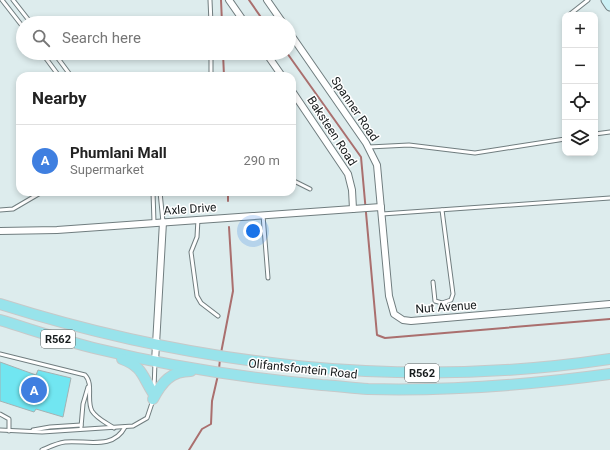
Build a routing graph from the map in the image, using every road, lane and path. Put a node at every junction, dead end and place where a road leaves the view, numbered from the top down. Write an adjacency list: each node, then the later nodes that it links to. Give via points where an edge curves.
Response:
1 (2, 0): 14 (lane)
2 (13, 0): 10 (lane)
3 (210, 0): 11 (lane)
4 (229, 0): 12 (street)
5 (267, 0): 13 (street)
6 (588, 0): 9 (lane)
7 (606, 0): 8 (street)
8 (610, 6)
9 (573, 12)
10 (26, 16)
11 (211, 16)
12 (240, 16)
13 (278, 16)
14 (16, 18)
15 (296, 42): 28 (street, Spanner Road)
16 (47, 60): 20 (lane)
17 (59, 60): 21 (lane)
18 (211, 60): 22 (lane)
19 (271, 60): 23 (street)
20 (56, 72)
21 (68, 72)
22 (211, 72)
23 (279, 72)
24 (296, 97): 35 (street, Baksteen Road, via 348,174)
25 (610, 132): 26 (lane)
26 (598, 134)
27 (562, 139): 28 (lane, via 476,153 410,144)
28 (369, 147): 37 (street, Spanner Road, via 377,165)
29 (296, 182): 30 (lane)
30 (310, 189)
31 (35, 196): 36 (lane, via 13,209)
32 (153, 196): 41 (lane)
33 (160, 196): 42 (lane)
34 (610, 198): 38 (lane)
35 (357, 209): 37 (street, Axle Drive); 39 (street, Axle Drive)
36 (0, 210)
37 (382, 210): 38 (lane); 47 (street, Nut Avenue, via 391,308 394,314 403,320)
38 (442, 210): 45 (lane, via 453,294 451,300 442,303 435,301)
39 (263, 215): 40 (street, Axle Drive); 44 (lane)
40 (198, 219): 42 (street, Axle Drive); 48 (lane, via 197,237 191,252 197,296 201,303)
41 (154, 222): 42 (street, Axle Drive); 43 (street, Axle Drive, via 32,232)
42 (163, 222): 50 (street)
43 (0, 231)
44 (268, 278)
45 (433, 282)
46 (0, 304): 50 (main road, Olifantsfontein Road / R562, via 80,328)
47 (610, 304)
48 (218, 316)
49 (0, 320): 51 (main road, Olifantsfontein Road / R562)
50 (155, 345): 53 (main road, Olifantsfontein Road / R562, via 233,358 370,372 504,370); 54 (street)
51 (98, 349): 54 (main road, Olifantsfontein Road / R562); 58 (main road, via 137,366 144,374)
52 (0, 354): 57 (lane, via 81,372 87,377)
53 (610, 359)
54 (155, 362): 55 (main road, Olifantsfontein Road / R562); 58 (lane)
55 (209, 372): 56 (main road, Olifantsfontein Road / R562, via 367,389 432,389 527,384); 58 (main road, via 187,371 172,375 162,383)
56 (610, 374)
57 (89, 386): 60 (lane, via 83,404); 62 (lane, via 92,412)
58 (153, 396): 61 (lane, via 150,413 145,420 134,426)
59 (0, 414): 65 (lane, via 9,420)
60 (81, 425): 64 (lane); 66 (lane)
61 (124, 427): 62 (lane); 67 (lane, via 121,435 112,441 98,444 66,442)
62 (114, 428): 64 (lane)
63 (0, 430): 65 (lane)
64 (81, 430): 66 (lane)
65 (9, 431): 66 (lane)
66 (29, 431)
67 (42, 450)

